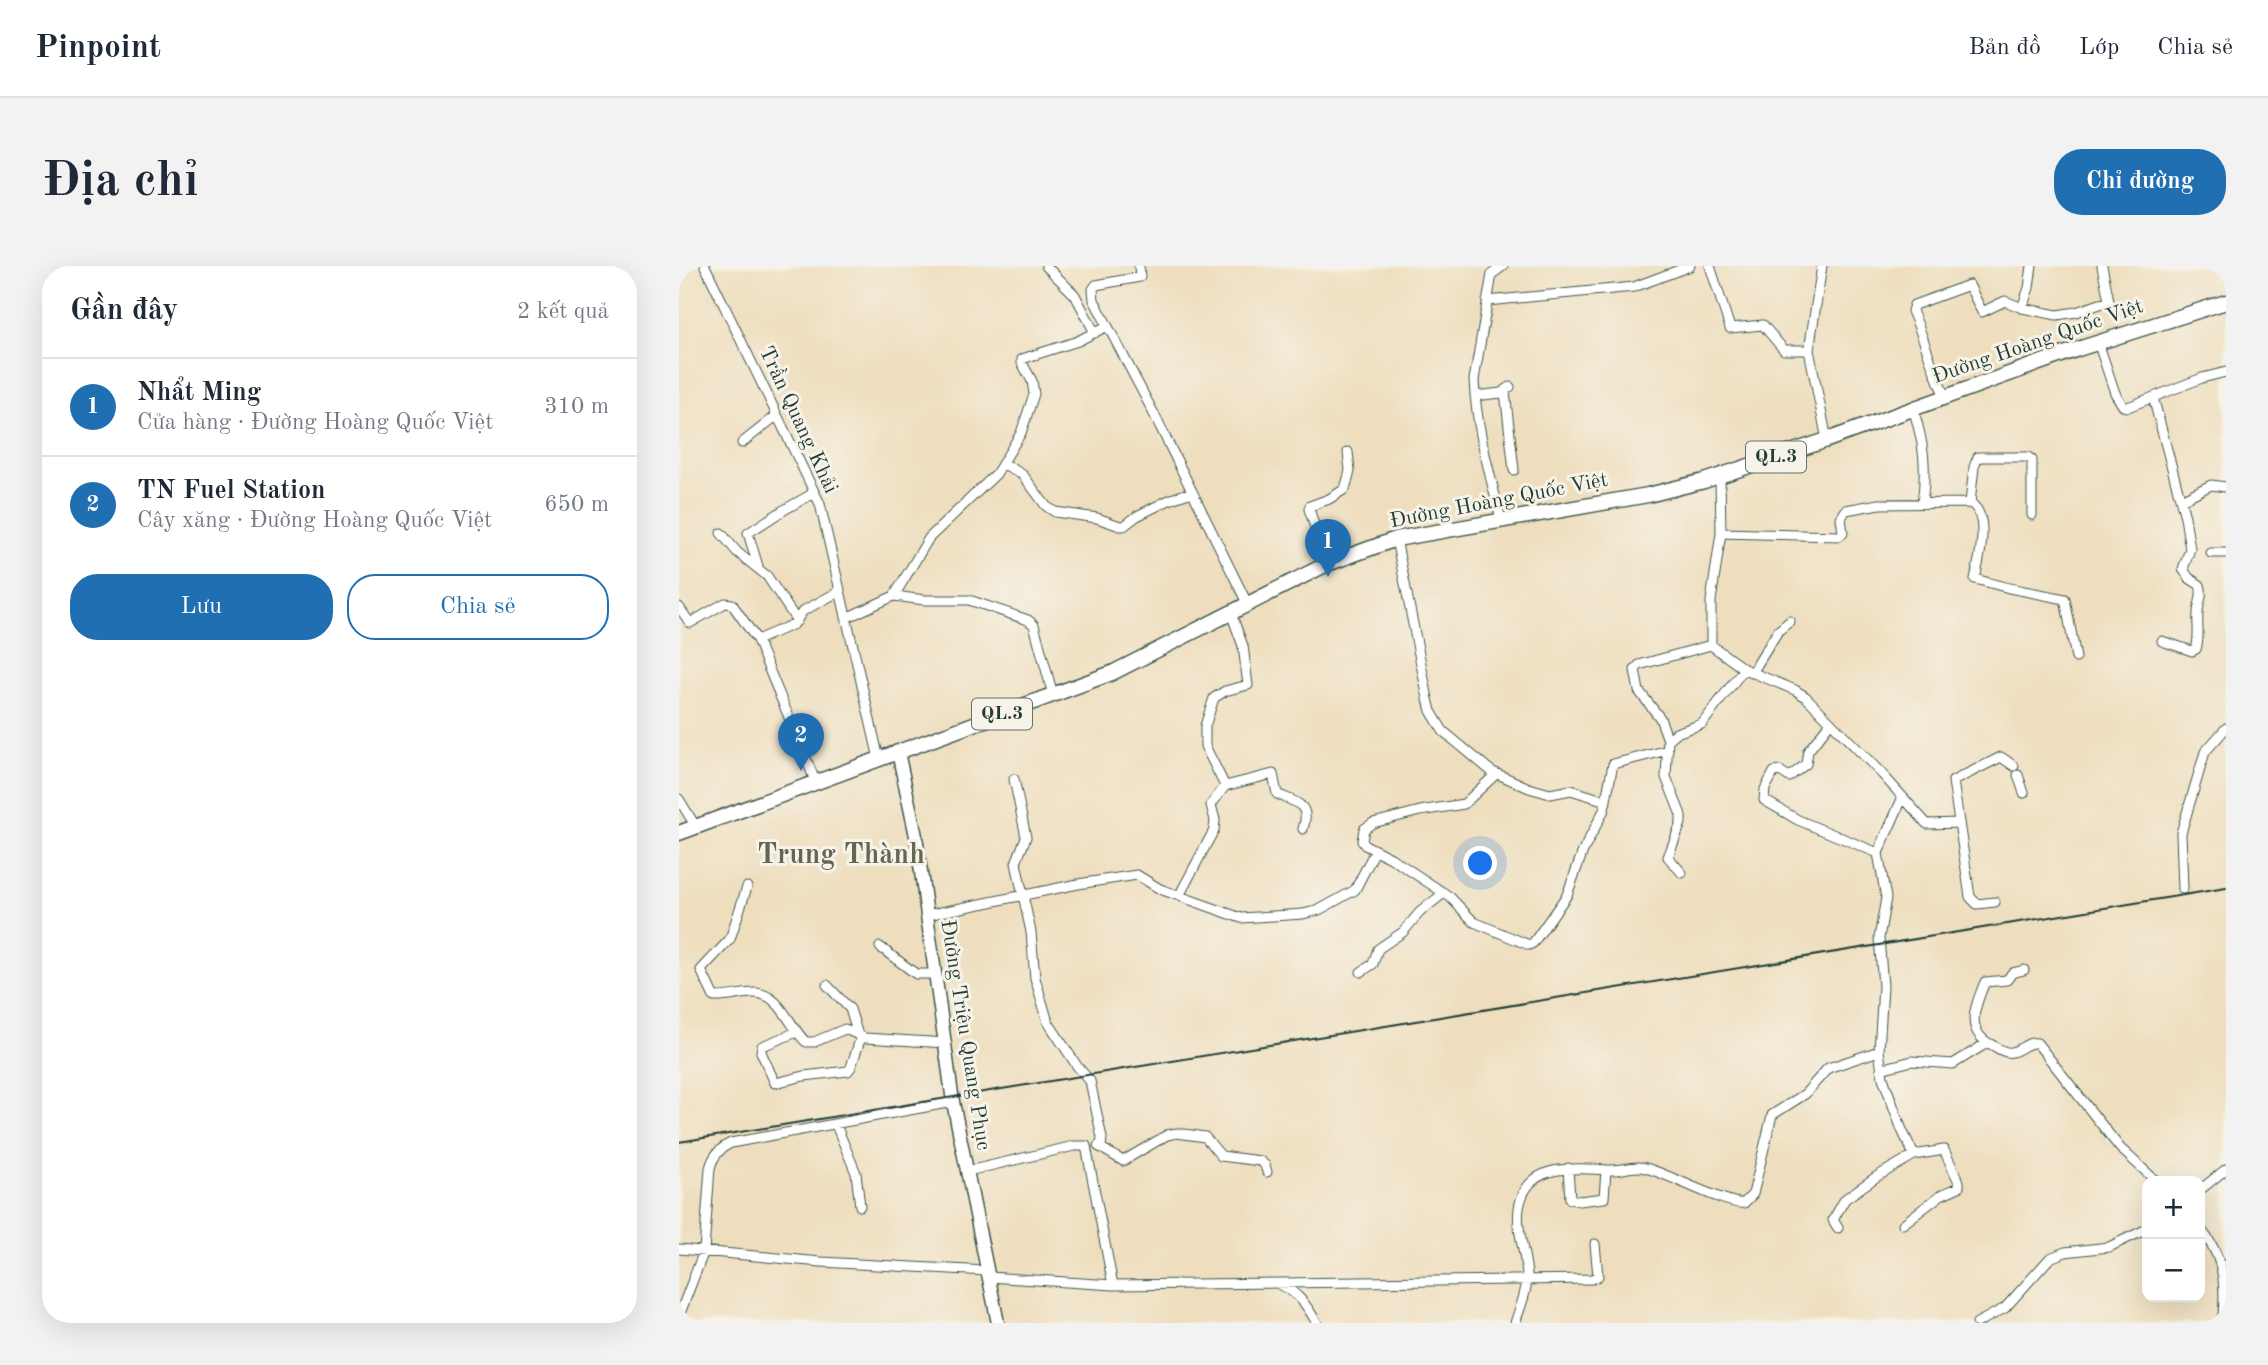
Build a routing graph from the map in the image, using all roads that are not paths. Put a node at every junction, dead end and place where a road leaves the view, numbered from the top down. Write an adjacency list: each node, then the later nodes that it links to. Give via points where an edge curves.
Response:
1 (705, 266): 23 (street, Trần Quang Khải)
2 (1046, 266): 15 (street, via 1075,295)
3 (1139, 266): 14 (street, via 1140,277 1102,283 1093,289)
4 (1503, 266): 10 (street)
5 (1690, 266): 11 (street, via 1634,287)
6 (1710, 266): 17 (street, via 1730,328 1763,326 1784,350)
7 (1822, 266): 17 (street)
8 (2032, 266): 13 (street)
9 (2102, 266): 13 (street, via 2109,297 2106,303 2057,315)
10 (1489, 270): 11 (street)
11 (1487, 301): 19 (street, via 1475,368)
12 (2226, 302): 16 (highway, Đường Hoàng Quốc Việt / QL.3)
13 (2022, 308): 20 (street, via 2005,302 1982,312 1969,285 1912,307)
14 (1107, 326): 15 (street); 31 (street)
15 (1095, 333): 27 (street, via 1021,360 1034,394)
16 (2098, 342): 20 (highway, Đường Hoàng Quốc Việt / QL.3); 21 (street, via 2123,406)
17 (1809, 350): 24 (street)
18 (2226, 372): 21 (street)
19 (1475, 396): 28 (street, via 1507,389); 37 (street)
20 (1945, 396): 22 (highway, Đường Hoàng Quốc Việt / QL.3)
21 (2153, 397): 33 (street)
22 (1913, 408): 24 (highway, Đường Hoàng Quốc Việt / QL.3); 35 (street, via 1925,453)
23 (776, 416): 25 (street); 32 (street, Trần Quang Khải)
24 (1827, 440): 29 (highway, Đường Hoàng Quốc Việt / QL.3)
25 (741, 443)
26 (1348, 452): 43 (street, via 1350,471 1345,489 1309,509)
27 (1004, 464): 31 (street, via 1023,475 1055,512 1120,526); 46 (street, via 929,538)
28 (1514, 470)
29 (1720, 476): 37 (highway, Đường Hoàng Quốc Việt / QL.3, via 1648,495); 39 (street)
30 (2226, 487): 33 (street, via 2211,485)
31 (1191, 492): 47 (street)
32 (814, 493): 44 (street, via 748,533); 45 (street, Trần Quang Khải)
33 (2181, 500): 54 (street, via 2190,549 2183,569 2202,590 2198,646 2192,651)
34 (1971, 503): 35 (street); 36 (street, via 1978,457 2028,457 2032,462); 56 (street, via 1981,518 1975,579 2065,599)
35 (1922, 504): 39 (street, via 1846,510 1839,536)
36 (2032, 515)
37 (1501, 520): 40 (highway, Đường Hoàng Quốc Việt / QL.3)
38 (722, 533): 44 (street)
39 (1721, 533): 55 (street, via 1711,601)
40 (1396, 539): 43 (highway, Đường Hoàng Quốc Việt / QL.3); 64 (street, via 1431,711 1450,739)
41 (2211, 553): 42 (street)
42 (2226, 553)
43 (1327, 564): 47 (highway, Đường Hoàng Quốc Việt / QL.3)
44 (759, 568): 51 (street)
45 (840, 592): 50 (street, Trần Quang Khải); 51 (street, via 803,611)
46 (894, 596): 50 (street); 58 (street, via 969,600 1030,621)
47 (1247, 603): 49 (highway, Đường Hoàng Quốc Việt / QL.3)
48 (679, 607): 53 (street, via 690,623 729,602)
49 (1231, 613): 58 (highway, Đường Hoàng Quốc Việt / QL.3, via 1112,673); 67 (street, via 1243,646 1248,685 1214,698 1204,736)
50 (846, 618): 63 (street, Trần Quang Khải)
51 (797, 621): 53 (street)
52 (1790, 621): 57 (street)
53 (757, 640): 66 (street)
54 (2162, 641)
55 (1711, 645): 57 (street); 61 (street, via 1636,667 1639,691 1660,719)
56 (2076, 658)
57 (1748, 671): 59 (street, via 1801,693); 61 (street, via 1702,724 1676,733)
58 (1053, 695): 62 (highway, Đường Hoàng Quốc Việt / QL.3)
59 (1831, 722): 70 (street); 77 (street, via 1808,751 1806,764 1793,776 1774,772 1764,800 1798,820)
60 (2226, 728): 80 (street, via 2205,752 2181,833)
61 (1668, 745): 71 (street, via 1613,764); 78 (street, via 1666,776 1681,823 1668,857)
62 (898, 752): 63 (highway, Đường Hoàng Quốc Việt / QL.3); 85 (main road, Đường Triệu Quang Phục)
63 (879, 759): 66 (highway, Đường Hoàng Quốc Việt / QL.3)
64 (1496, 774): 71 (street, via 1550,794 1571,790); 76 (street, via 1464,804 1367,825 1362,841)
65 (1014, 779): 82 (street, via 1025,830 1016,863)
66 (816, 782): 73 (highway, Đường Hoàng Quốc Việt / QL.3)
67 (1225, 786): 74 (street, via 1273,774 1277,794 1305,810); 83 (street, via 1211,805 1214,830)
68 (2024, 793): 72 (street, via 2016,771 2001,757 1955,779)
69 (679, 799): 73 (street)
70 (1902, 799): 72 (street, via 1927,824); 77 (street)
71 (1607, 801): 81 (street, via 1564,901 1533,943 1525,945 1473,922)
72 (1959, 823): 84 (street, via 1970,897 1977,904)
73 (696, 827): 75 (highway, Đường Hoàng Quốc Việt / QL.3)
74 (1303, 829)
75 (679, 833)
76 (1375, 851): 81 (street); 83 (street, via 1355,890 1311,912 1246,919)
77 (1878, 853): 95 (street, via 1886,898 1879,938 1883,994)
78 (1682, 873)
79 (747, 887): 91 (street, via 730,939 701,972 714,997 752,993 771,998)
80 (2183, 889)
81 (1444, 893): 88 (street, via 1378,949 1373,964)
82 (1023, 895): 83 (street, via 1137,875); 85 (street); 100 (street, via 1045,1014 1090,1080)
83 (1179, 896)
84 (1995, 902)
85 (927, 915): 89 (main road, Đường Triệu Quang Phục)
86 (880, 947): 89 (street, via 916,974)
87 (2024, 970): 94 (street, via 2007,980 1985,982 1973,1019)
88 (1361, 972)
89 (936, 974): 93 (main road, Đường Triệu Quang Phục)
90 (827, 985): 92 (street, via 850,1009)
91 (797, 1032): 92 (street, via 810,1042 841,1030); 92 (street, via 762,1046 775,1083 848,1071)
92 (860, 1036): 93 (street)
93 (946, 1042): 97 (main road, Đường Triệu Quang Phục)
94 (1987, 1042): 96 (street, via 1953,1064 1912,1061); 107 (street, via 2011,1053 2037,1043 2120,1148)
95 (1879, 1051): 96 (street); 104 (street, via 1828,1068 1805,1094 1772,1115 1753,1194 1744,1203 1731,1203 1643,1167)
96 (1881, 1069): 101 (street)
97 (953, 1102): 98 (street); 105 (main road, Đường Triệu Quang Phục)
98 (837, 1125): 109 (street, via 856,1173); 116 (street, via 731,1143 716,1153 710,1168)
99 (1086, 1146): 100 (street); 105 (street); 120 (street)
100 (1101, 1147): 106 (street, via 1123,1161 1167,1135 1199,1135 1221,1156 1260,1161)
101 (1914, 1155): 110 (street, via 1944,1150 1960,1184); 111 (street, via 1845,1199 1833,1220)
102 (1568, 1168): 104 (street); 104 (street, via 1571,1201 1604,1198); 118 (street, via 1541,1176 1522,1196 1519,1224)
103 (2226, 1169): 108 (street)
104 (1606, 1170)
105 (968, 1171): 117 (main road, Đường Triệu Quang Phục)
106 (1267, 1172)
107 (2151, 1176)
108 (2205, 1186)
109 (860, 1206)
110 (1903, 1224)
111 (1838, 1228)
112 (2142, 1231): 126 (street, via 2109,1247 2050,1258 2005,1308)
113 (2205, 1234): 122 (street, via 2220,1260)
114 (1595, 1244): 118 (street, via 1595,1279)
115 (679, 1249): 116 (street)
116 (704, 1251): 117 (street); 121 (street)
117 (988, 1274): 120 (street); 123 (main road, Đường Triệu Quang Phục)
118 (1527, 1280): 119 (street); 125 (street)
119 (1275, 1283): 120 (street); 124 (street, via 1297,1294)
120 (1113, 1285)
121 (679, 1316)
122 (2223, 1316)
123 (998, 1323)
124 (1317, 1323)
125 (1515, 1323)
126 (1977, 1323)

